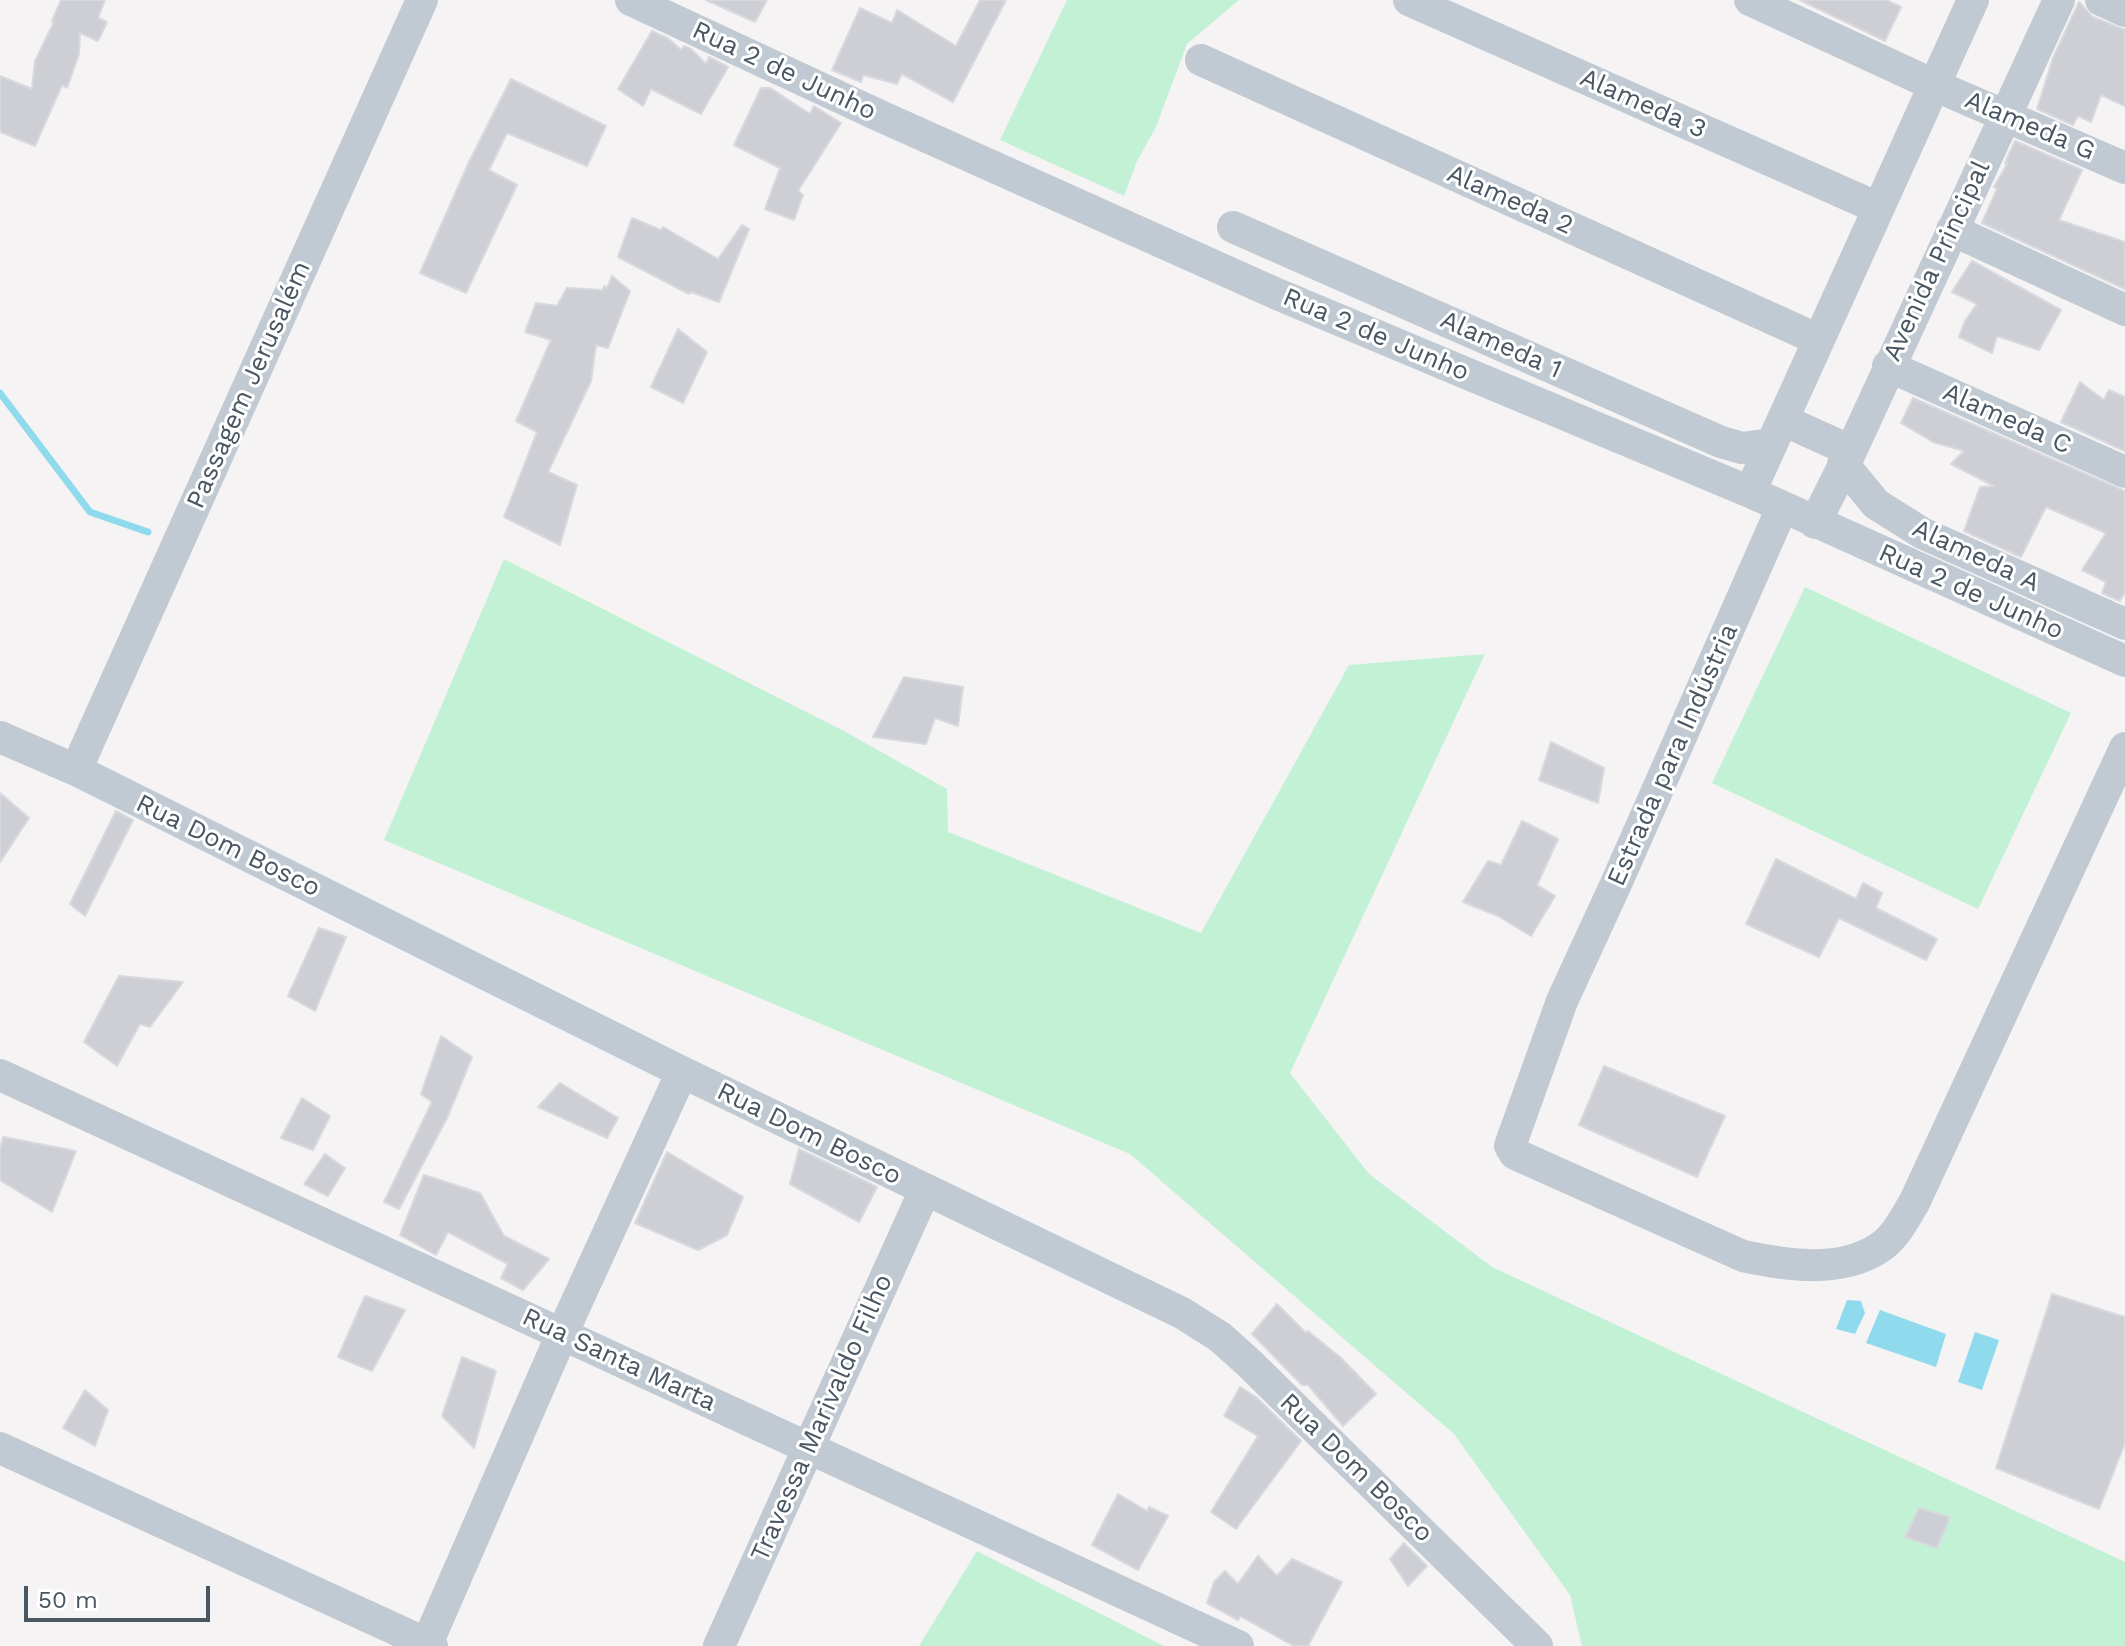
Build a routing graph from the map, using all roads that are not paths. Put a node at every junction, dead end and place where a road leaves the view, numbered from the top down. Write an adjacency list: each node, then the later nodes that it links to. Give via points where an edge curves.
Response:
1 (422, 0): 29 (street, Passagem Jerusalém)
2 (631, 0): 22 (street, Rua 2 de Junho, via 1277,294)
3 (1409, 0): 13 (street, Alameda 3)
4 (1750, 0): 10 (street, Alameda G)
5 (1973, 0): 10 (street)
6 (2059, 0): 11 (street, Avenida Principal)
7 (2101, 0): 8 (street)
8 (2125, 11)
9 (1201, 60): 17 (street, Alameda 2)
10 (1934, 85): 11 (street, Alameda G); 13 (street)
11 (2005, 115): 12 (street, Alameda G); 15 (street, Avenida Principal)
12 (2125, 168)
13 (1878, 208): 17 (street)
14 (1233, 227): 19 (street, Alameda 1, via 1721,442 1742,448)
15 (1952, 230): 16 (street); 18 (street, Avenida Principal)
16 (2125, 310)
17 (1819, 340): 19 (street)
18 (1888, 366): 20 (street, Avenida Principal); 21 (street, Alameda C)
19 (1777, 432): 20 (street); 22 (street)
20 (1847, 457): 24 (street, Avenida Principal); 25 (street, Alameda A, via 1876,504 1922,533)
21 (2125, 472)
22 (1750, 492): 23 (street, Rua 2 de Junho)
23 (1782, 508): 24 (street, Rua 2 de Junho); 28 (street, Estrada para Indústria, via 1562,1001 1510,1146 1515,1154 1743,1256 1808,1265 1835,1263 1878,1248 1894,1235 1914,1203)
24 (1815, 523): 26 (street, Rua 2 de Junho)
25 (2125, 624)
26 (2125, 661)
27 (0, 737): 29 (street, Rua Dom Bosco)
28 (2125, 748)
29 (76, 770): 30 (street, Rua Dom Bosco)
30 (682, 1072): 32 (street, Rua Dom Bosco); 33 (street)
31 (0, 1075): 33 (street, Rua Santa Marta)
32 (925, 1190): 35 (street, Travessa Marivaldo Filho); 39 (street, Rua Dom Bosco, via 1182,1313 1220,1337)
33 (562, 1334): 35 (street, Rua Santa Marta); 36 (street)
34 (0, 1448): 36 (street)
35 (809, 1448): 37 (street, Travessa Marivaldo Filho); 38 (street, Rua Santa Marta)
36 (428, 1645)
37 (719, 1646)
38 (1238, 1646)
39 (1537, 1646)

